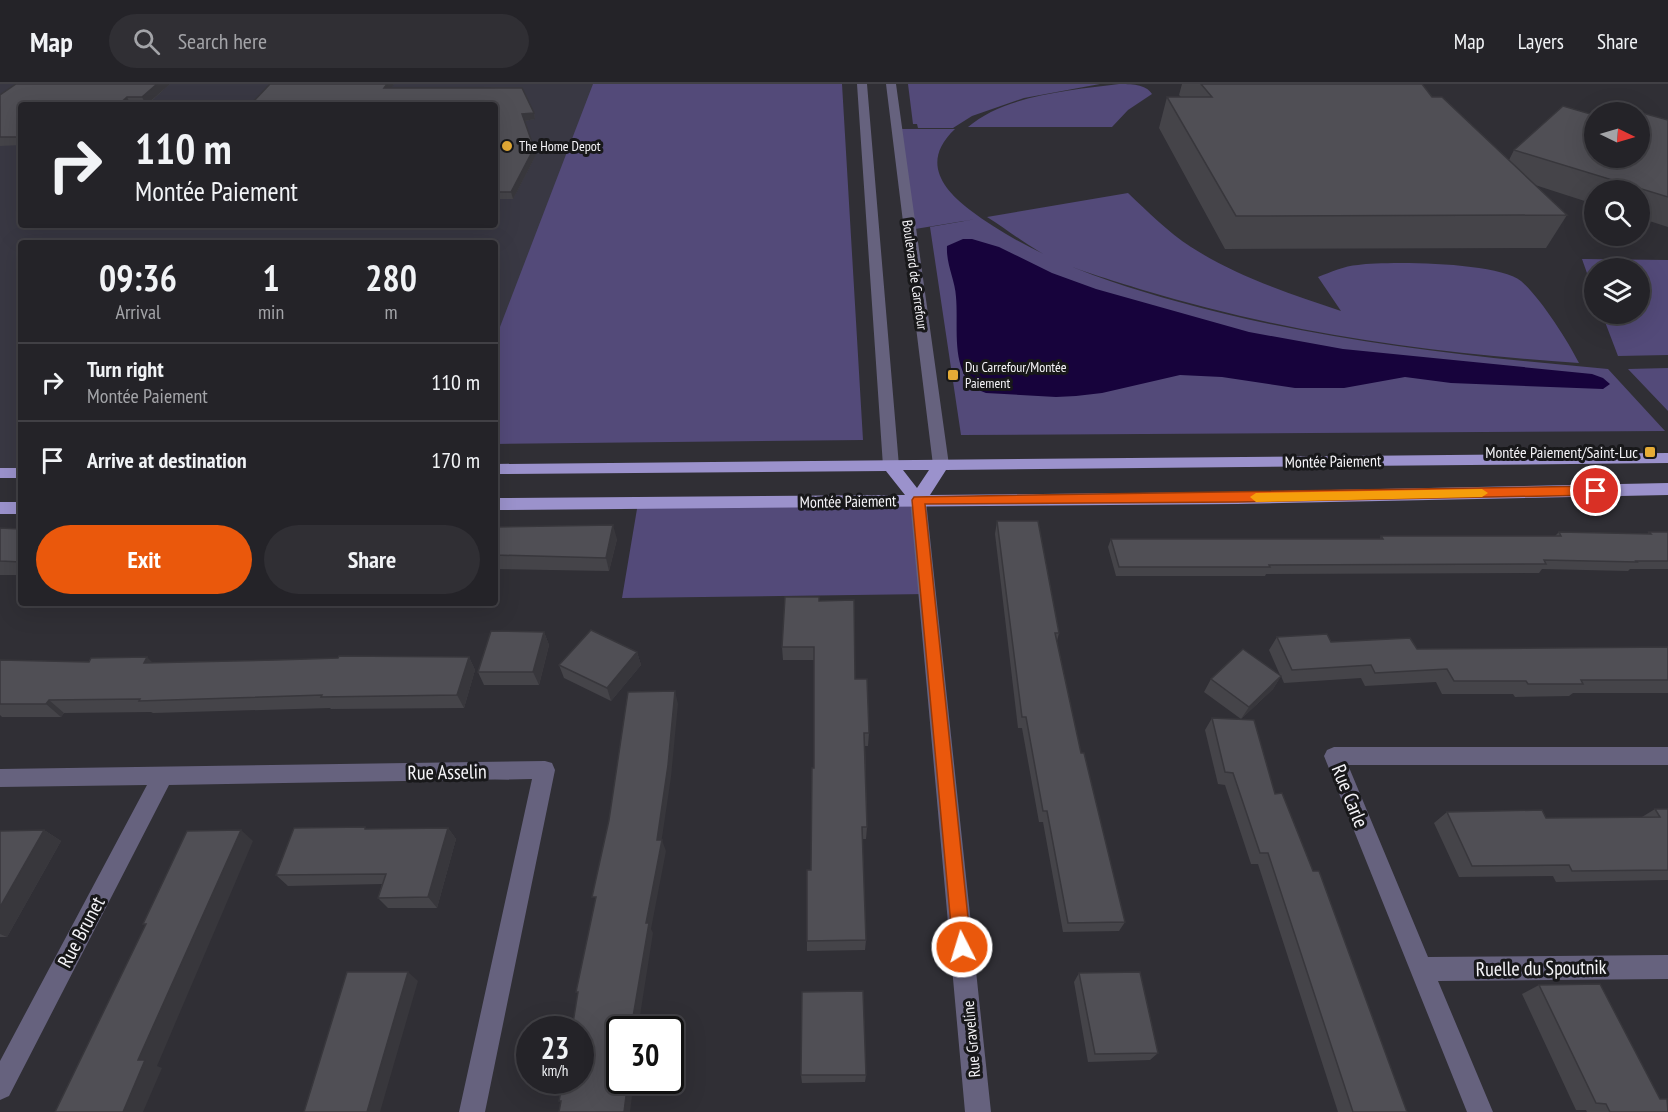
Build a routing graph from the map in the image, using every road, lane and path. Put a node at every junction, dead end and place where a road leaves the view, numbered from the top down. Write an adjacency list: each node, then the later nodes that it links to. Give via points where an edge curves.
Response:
1 (862, 84): 5 (street)
2 (891, 84): 4 (street, Boulevard de Carrefour)
3 (1668, 458): 4 (main road, Montée Paiement)
4 (941, 465): 5 (main road, Montée Paiement); 10 (main road)
5 (891, 466): 6 (main road, Montée Paiement); 10 (main road)
6 (498, 469)
7 (0, 472): 8 (main road)
8 (18, 472)
9 (1668, 489): 10 (main road, Montée Paiement)
10 (918, 500): 11 (main road, Montée Paiement); 21 (street, Rue Graveline)
11 (498, 504)
12 (0, 508): 13 (main road)
13 (18, 508)
14 (1668, 756): 17 (street, Rue Carle, via 1334,756)
15 (163, 776): 16 (street, Rue Asselin); 19 (street, Rue Brunet); 20 (street, Rue Asselin, via 545,770)
16 (0, 778)
17 (1421, 969): 18 (street, Ruelle du Spoutnik); 22 (street, Rue Carle)
18 (1666, 971)
19 (0, 1087)
20 (472, 1112)
21 (978, 1112)
22 (1480, 1112)

